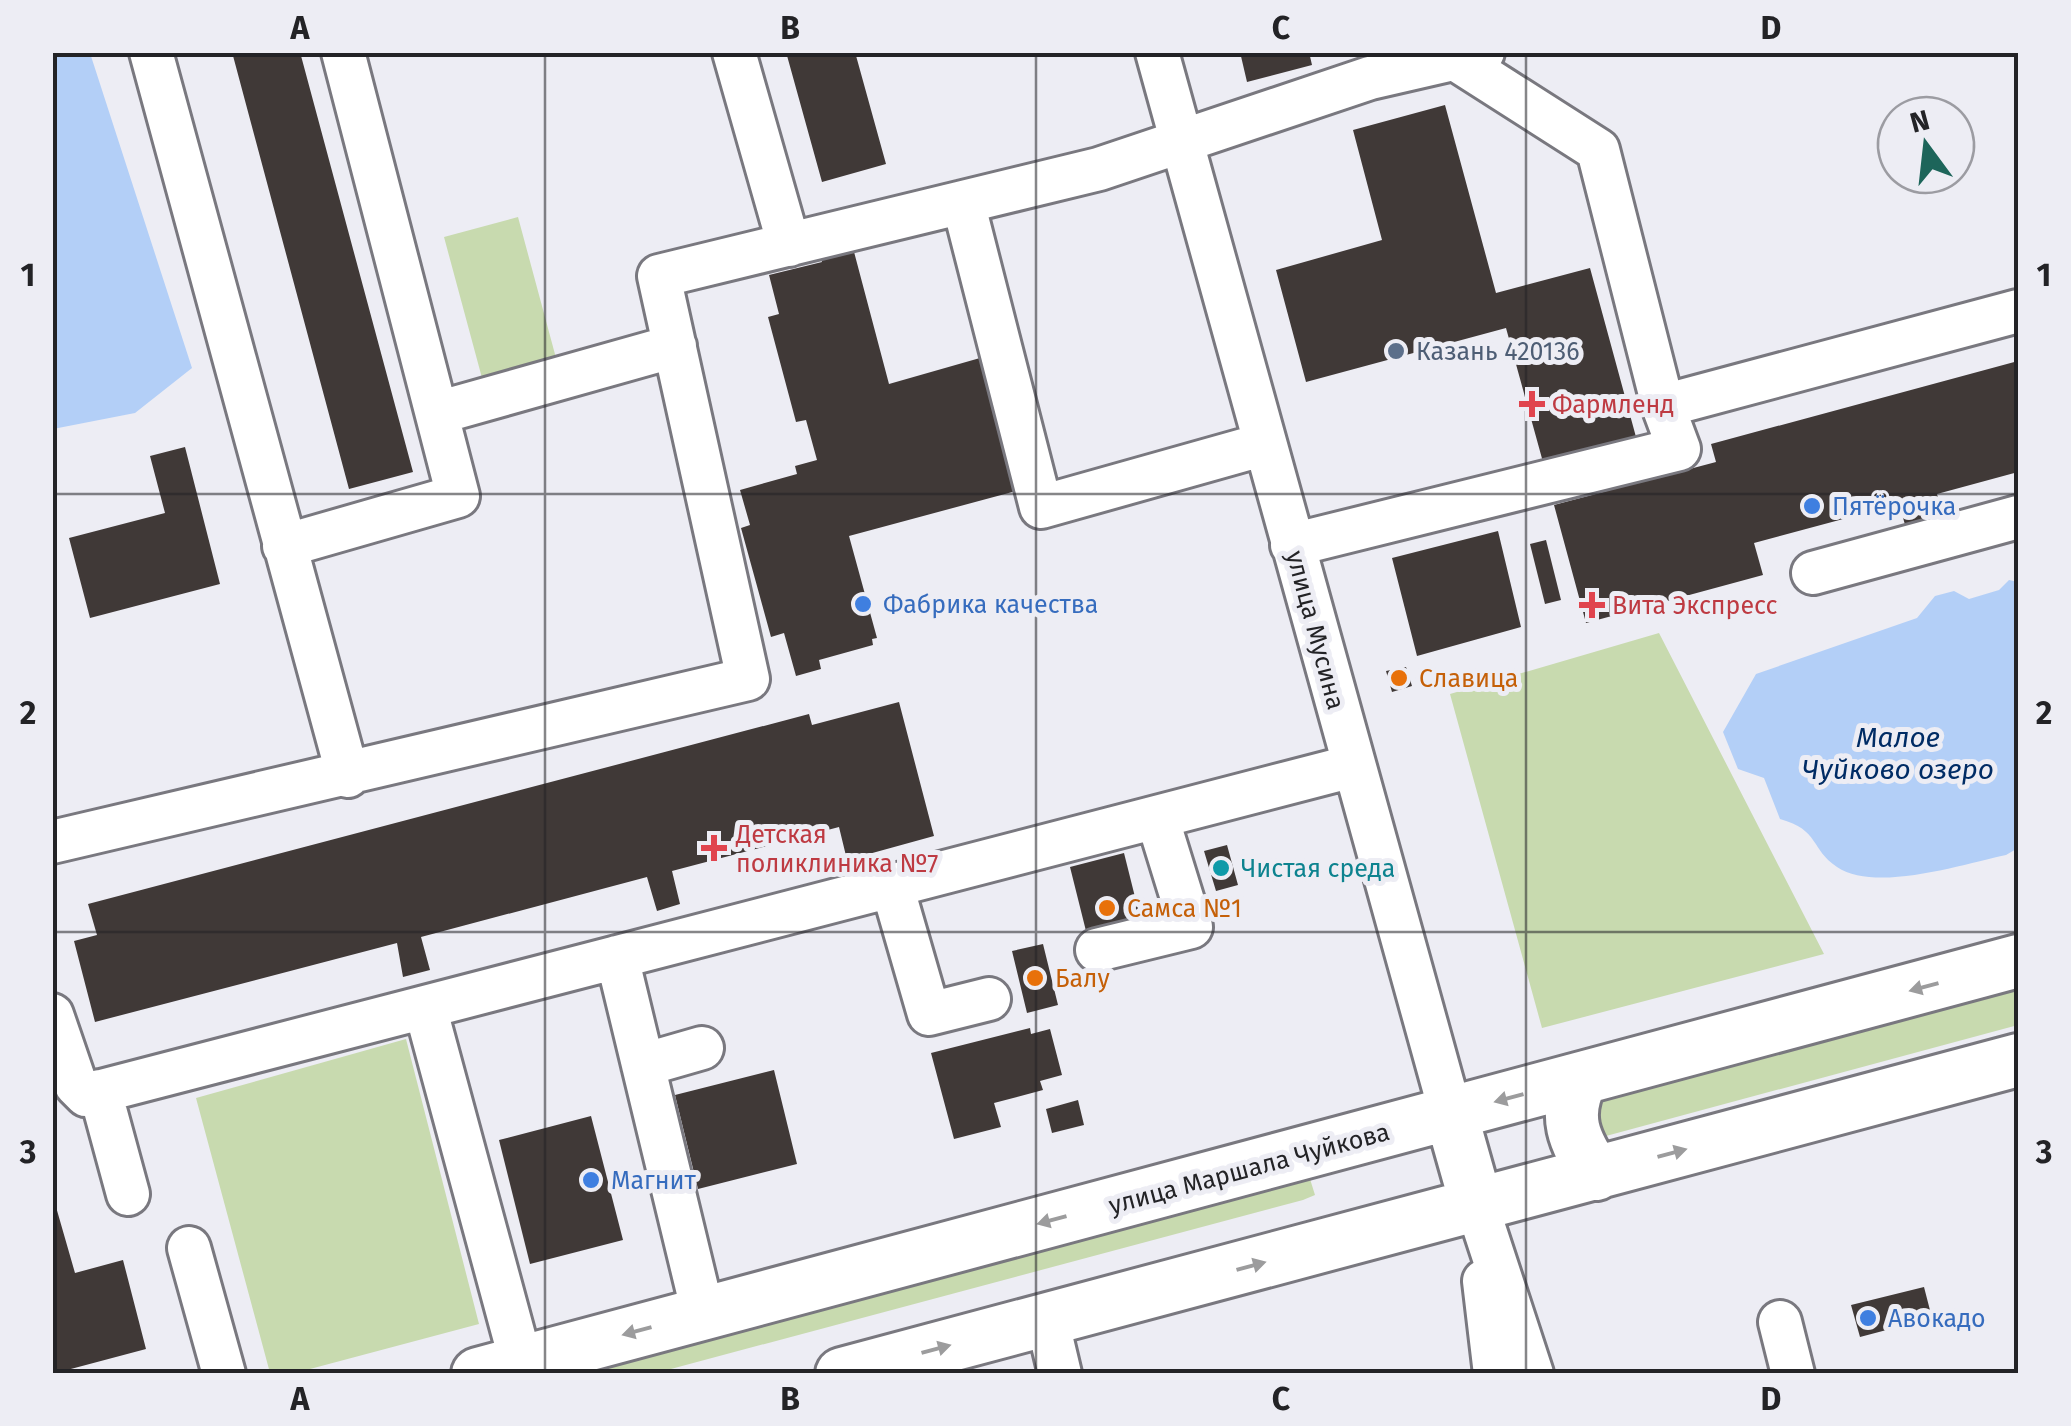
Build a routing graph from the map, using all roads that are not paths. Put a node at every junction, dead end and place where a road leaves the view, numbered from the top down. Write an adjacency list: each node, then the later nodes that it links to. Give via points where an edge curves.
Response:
1 (150, 52): 17 (street)
2 (343, 52): 13 (street)
3 (734, 52): 9 (street)
4 (1157, 52): 7 (street, улица Мусина)
5 (1470, 56): 6 (street); 12 (street, via 1598,150)
6 (1367, 65): 7 (street)
7 (1181, 142): 8 (street); 14 (street, улица Мусина)
8 (962, 202): 9 (street); 14 (street, via 1041,507)
9 (789, 244): 11 (street, via 659,276)
10 (2018, 311): 12 (street)
11 (675, 346): 13 (street); 20 (street, via 748,680)
12 (1663, 406): 16 (street, via 1678,449)
13 (437, 414): 17 (street, via 458,496)
14 (1265, 444): 16 (street, улица Мусина)
15 (2018, 517): 18 (street)
16 (1292, 545): 19 (street, улица Мусина)
17 (284, 546): 20 (street)
18 (1813, 573)
19 (1353, 766): 21 (street); 35 (street, улица Мусина)
20 (348, 776): 22 (street)
21 (1157, 817): 23 (street); 24 (street, via 1191,927)
22 (52, 842)
23 (892, 886): 25 (street); 27 (street, via 928,1014)
24 (1097, 950)
25 (617, 957): 28 (street); 32 (street)
26 (2018, 961): 33 (main road, улица Маршала Чуйкова, one-way to 33)
27 (989, 999)
28 (426, 1007): 34 (street); 43 (street)
29 (52, 1015): 34 (street, via 76,1085 86,1095)
30 (702, 1048): 32 (street)
31 (2018, 1060): 36 (main road, one-way to 31)
32 (643, 1066): 40 (street)
33 (1582, 1078): 35 (main road, улица Маршала Чуйкова, one-way to 35); 36 (main road, via 1570,1121)
34 (100, 1091): 37 (street)
35 (1450, 1114): 38 (main road, улица Мусина); 40 (main road, улица Маршала Чуйкова, one-way to 40)
36 (1596, 1174): 38 (main road)
37 (128, 1194)
38 (1477, 1206): 41 (main road, one-way to 38); 47 (street, улица Мусина); 48 (street, улица Мусина)
39 (189, 1248): 44 (street)
40 (704, 1313): 43 (main road, улица Маршала Чуйкова, one-way to 43)
41 (1047, 1320): 45 (main road, one-way to 41); 46 (street)
42 (1780, 1322): 49 (street)
43 (500, 1368)
44 (224, 1374)
45 (842, 1374)
46 (1060, 1374)
47 (1495, 1374)
48 (1532, 1374)
49 (1793, 1374)

